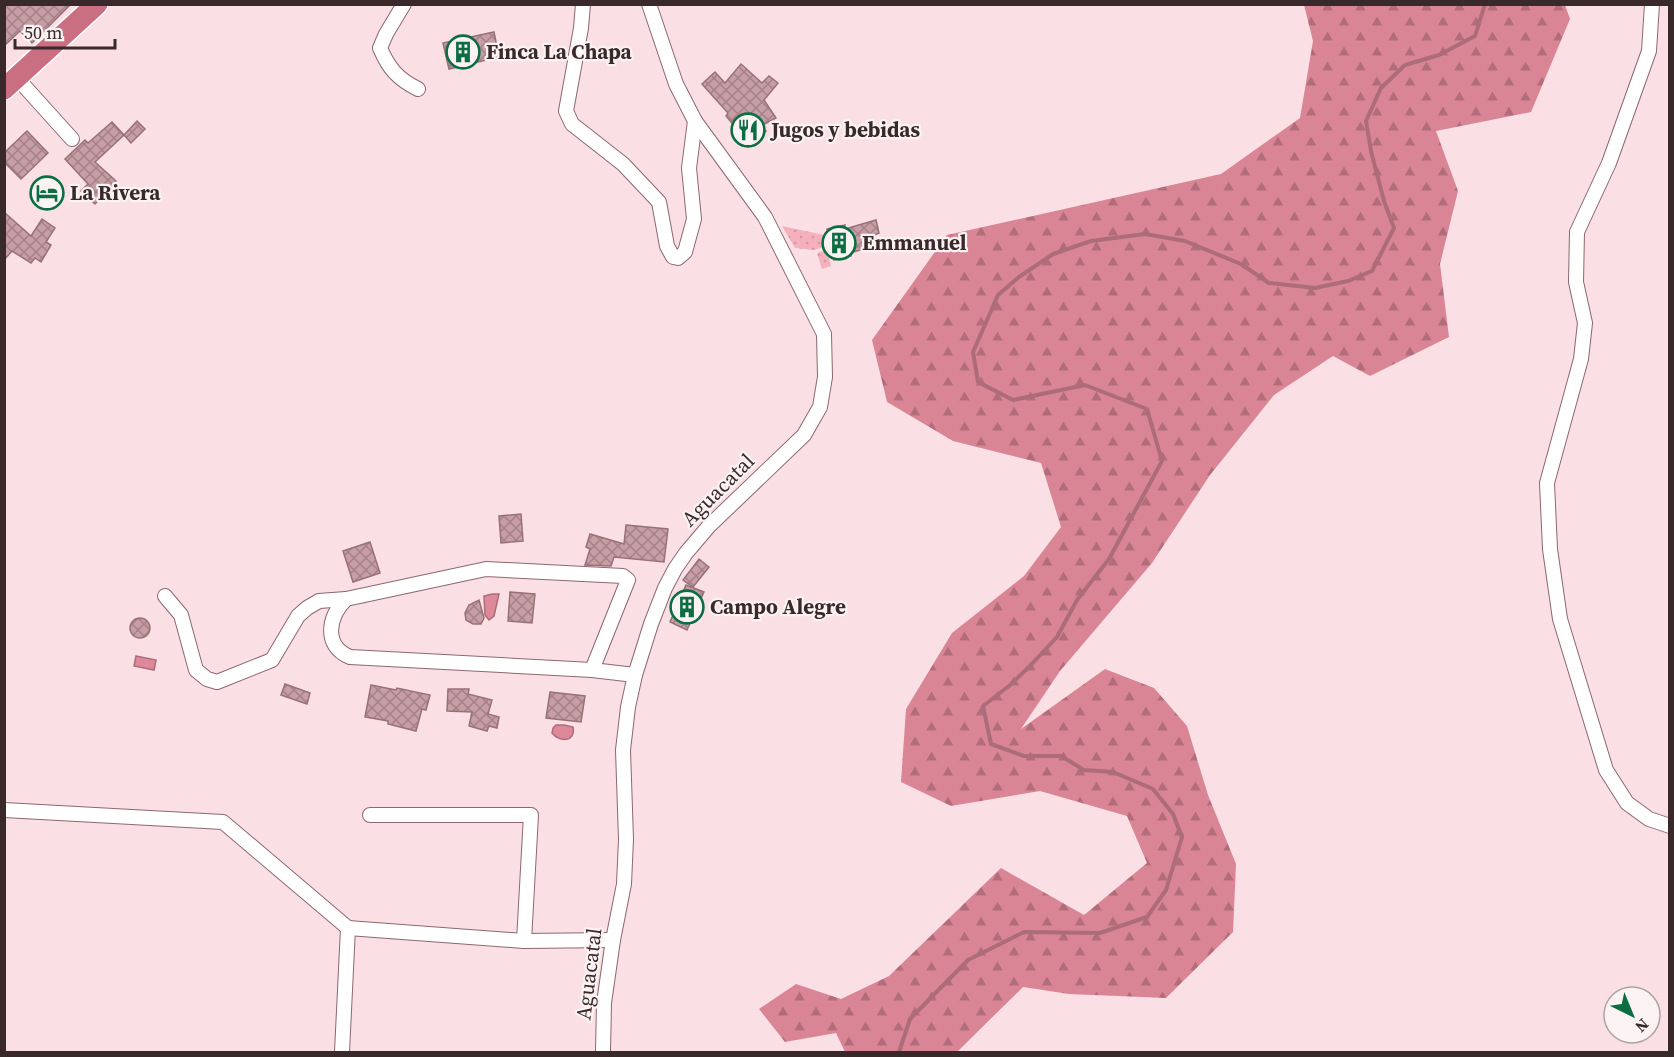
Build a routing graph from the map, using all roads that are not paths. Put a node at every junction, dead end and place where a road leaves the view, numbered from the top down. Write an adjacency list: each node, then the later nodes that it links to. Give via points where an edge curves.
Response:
1 (97, 4): 6 (highway)
2 (404, 4): 7 (street, via 380,48 403,82)
3 (583, 4): 8 (street, via 566,111 572,124 622,164 659,202 667,246 673,257 678,258 685,252 694,219 689,168)
4 (649, 4): 8 (street, Aguacatal, via 676,84)
5 (1652, 4): 16 (street, via 1650,51 1609,163 1577,232 1576,282 1585,323 1581,359 1547,483 1550,549 1560,619 1606,770 1627,803 1649,819)
6 (10, 83): 9 (street)
7 (418, 89)
8 (695, 121): 13 (street, Aguacatal, via 771,228 824,334 825,376 820,407 804,435 709,526 675,569)
9 (72, 139)
10 (165, 596): 11 (street, via 182,615 196,670 217,682 272,660 298,616 308,608 319,601)
11 (346, 599): 12 (street, via 338,606 330,634 334,645 350,657); 12 (street, via 486,569 623,576 628,580)
12 (592, 670): 13 (street)
13 (634, 675): 18 (street, Aguacatal, via 623,750 624,884)
14 (4, 810): 17 (street, via 223,822)
15 (370, 815): 19 (street, via 531,815)
16 (1670, 826)
17 (348, 928): 19 (street); 20 (street)
18 (613, 940): 19 (street); 21 (street, Aguacatal, via 604,1003)
19 (524, 941)
20 (342, 1053)
21 (603, 1053)

